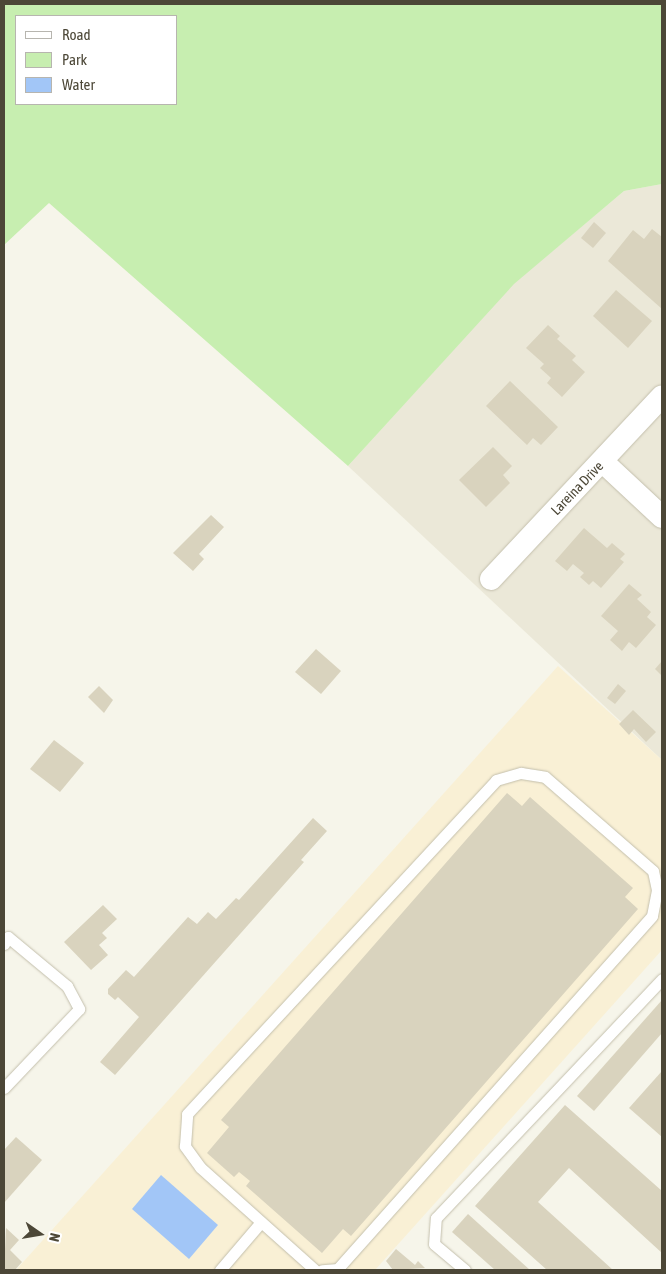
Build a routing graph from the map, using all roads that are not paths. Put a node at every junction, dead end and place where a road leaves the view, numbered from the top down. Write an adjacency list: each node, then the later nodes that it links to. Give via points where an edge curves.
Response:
1 (662, 396): 2 (street, Lareina Drive)
2 (602, 462): 3 (street); 4 (street, Lareina Drive)
3 (662, 517)
4 (491, 579)
5 (4, 944): 7 (lane, via 8,937 67,986 79,1009)
6 (662, 980): 12 (lane, via 436,1218 434,1244)
7 (4, 1088)
8 (261, 1222): 9 (lane); 10 (lane); 11 (lane, via 195,1160 185,1146 187,1114 496,780 521,773 545,777 653,871 657,890 652,916 338,1269)
9 (220, 1270)
10 (315, 1270)
11 (322, 1270)
12 (465, 1270)

